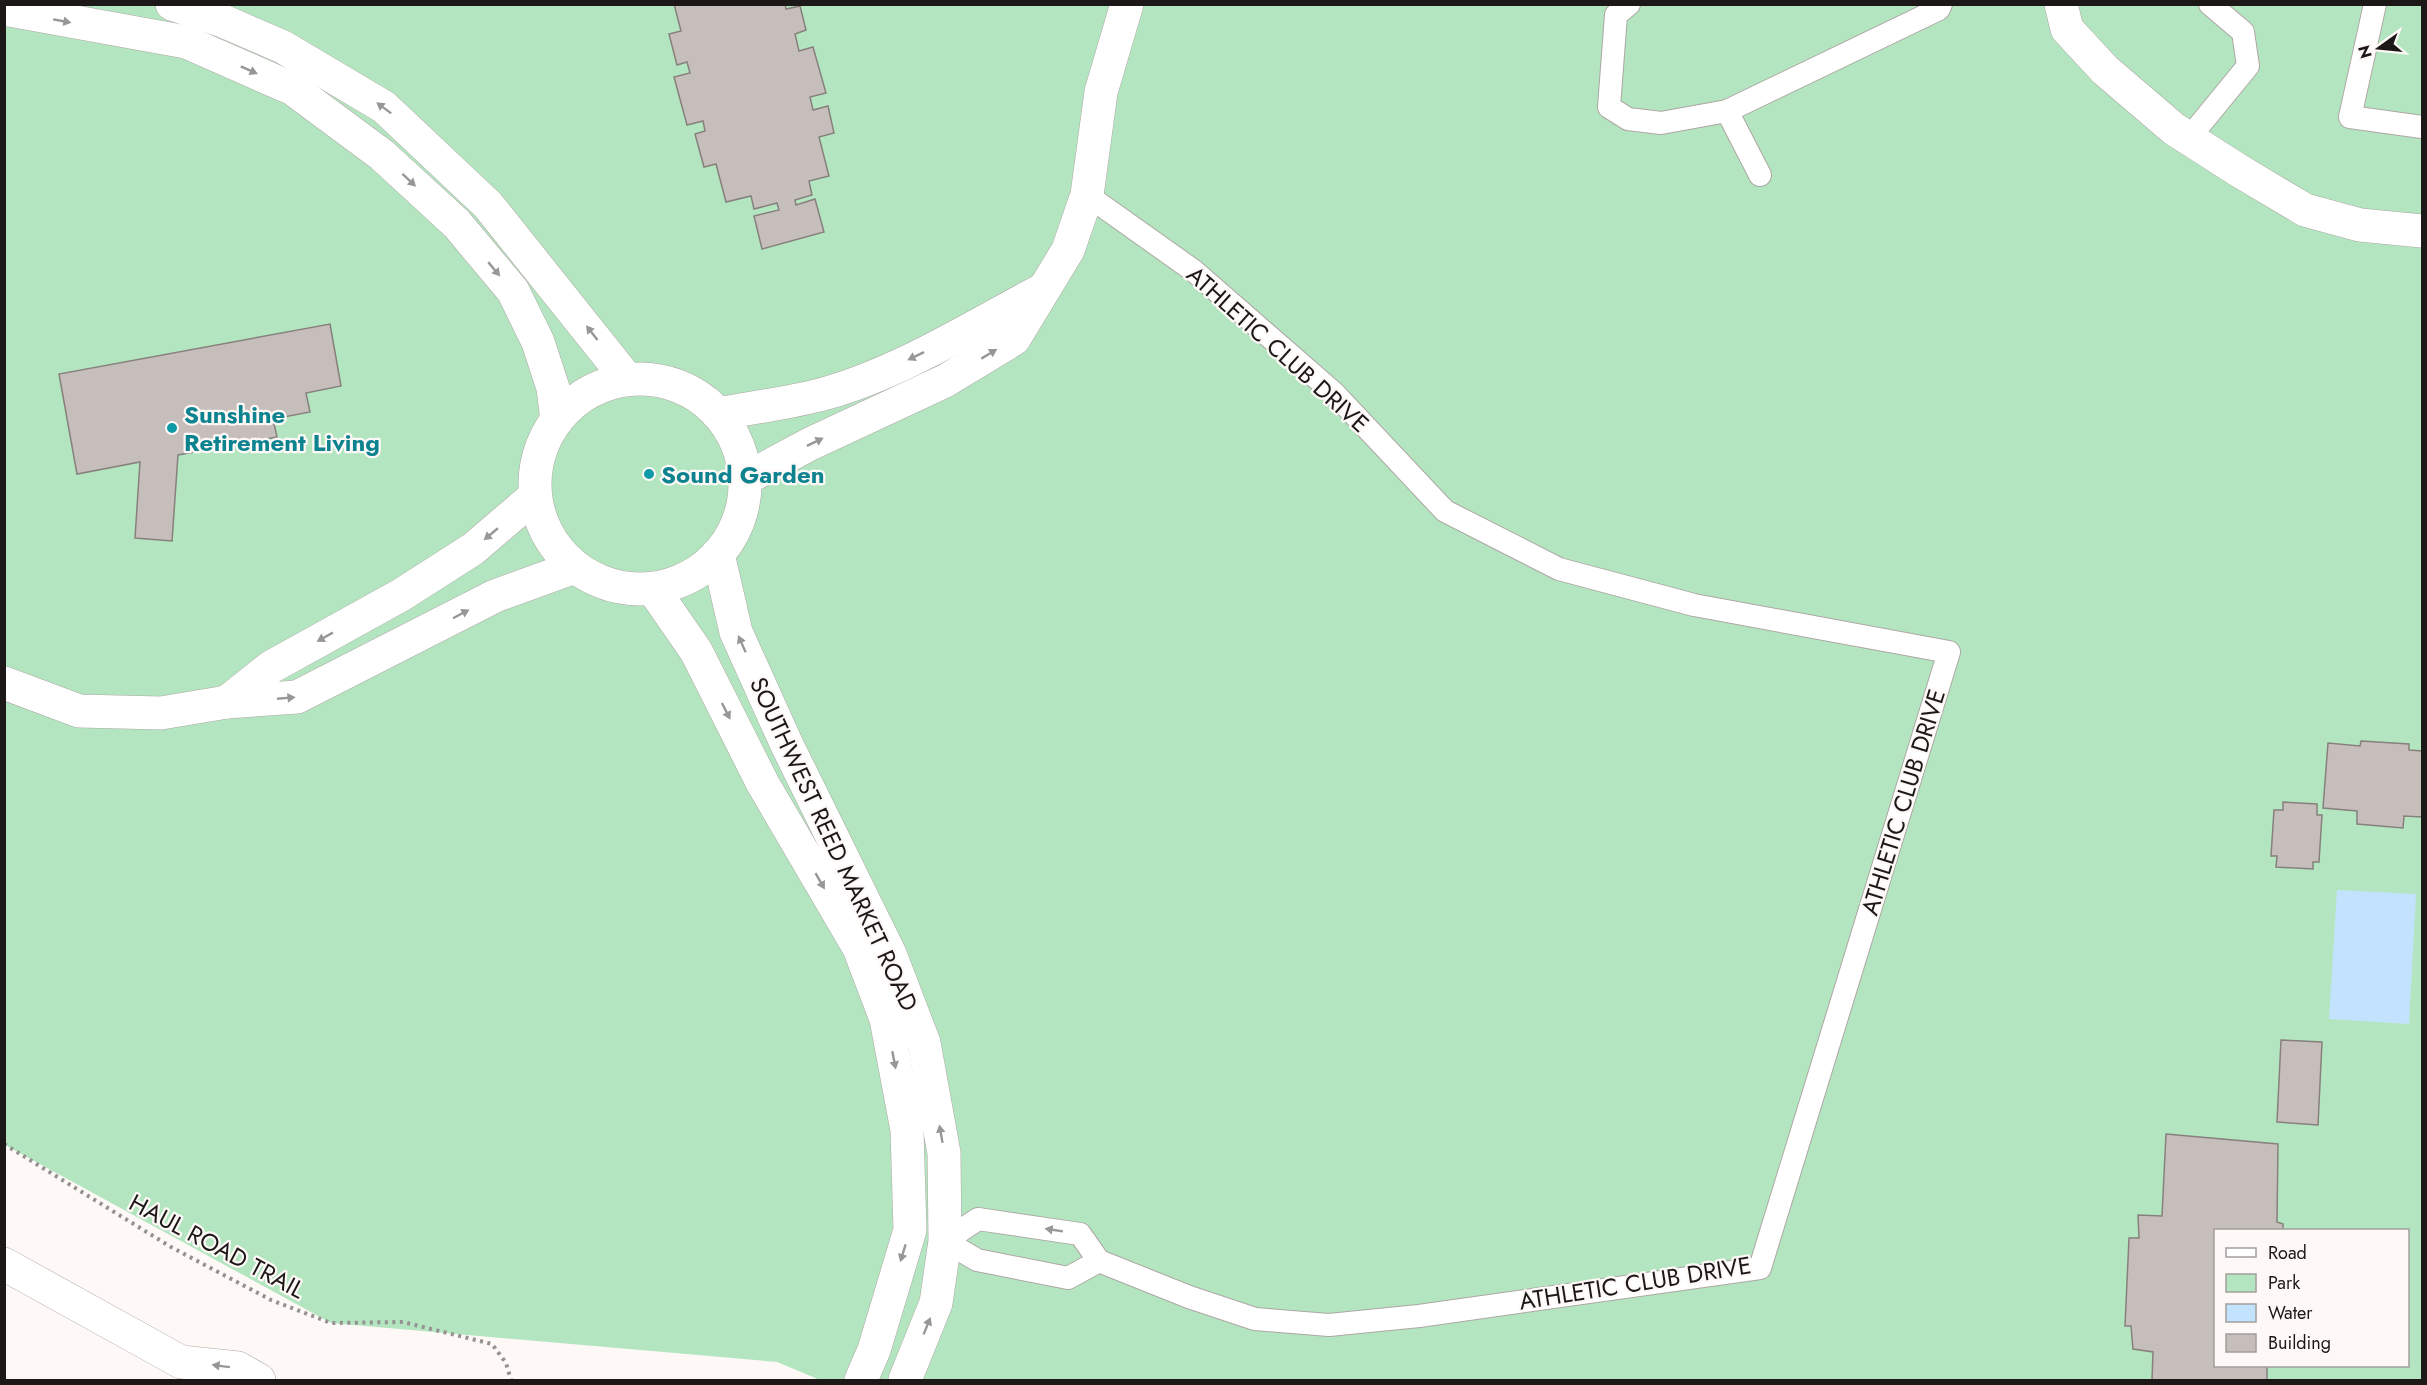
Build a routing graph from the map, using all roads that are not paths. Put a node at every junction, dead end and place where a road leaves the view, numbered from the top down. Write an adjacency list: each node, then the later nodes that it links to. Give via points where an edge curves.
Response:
1 (172, 4): 16 (main road, one-way to 1, via 488,205 384,107 283,47)
2 (1127, 4): 13 (main road, via 1101,92)
3 (1629, 4): 9 (lane, via 1616,15 1609,107 1628,119 1661,123)
4 (1941, 4): 9 (lane, via 1939,9)
5 (2061, 4): 11 (main road, via 2067,29 2105,70)
6 (2210, 4): 11 (lane, via 2243,32 2248,66)
7 (2375, 4): 10 (lane, via 2350,117)
8 (4, 9): 18 (main road, one-way to 18, via 186,42 293,89 374,148 457,224 513,291 538,342 553,387)
9 (1727, 111): 12 (lane)
10 (2422, 127)
11 (2189, 138): 14 (main road, via 2305,210 2360,225)
12 (1760, 175)
13 (1087, 195): 15 (main road, via 1068,250); 27 (lane, ATHLETIC CLUB DRIVE, via 1194,272 1334,393 1445,511 1559,569 1694,605 1950,652 1760,1269 1430,1315 1329,1325 1255,1318 1189,1298)
14 (2422, 231)
15 (1042, 290): 17 (main road, one-way to 17, via 909,360 849,385 827,393); 19 (main road, one-way to 15, via 945,381 1014,339)
16 (627, 379): 17 (main road, via 661,381 692,393); 18 (main road, via 600,386 576,400)
17 (718, 414): 19 (main road, via 737,445)
18 (557, 420): 20 (main road, via 543,443 536,469)
19 (745, 479): 21 (main road, via 743,507)
20 (536, 496): 22 (main road, via 542,523 556,547); 25 (main road, one-way to 25, via 473,549 271,667)
21 (718, 554): 23 (main road, via 692,575); 26 (main road, SOUTHWEST REED MARKET ROAD, one-way to 21, via 944,1153 924,1043 890,954 736,632)
22 (575, 567): 23 (main road, via 625,589); 25 (main road, one-way to 22, via 297,697 495,596)
23 (653, 589): 31 (main road, SOUTHWEST REED MARKET ROAD, one-way to 31, via 696,651 763,784 859,948 886,1019 907,1130 910,1230 874,1350)
24 (4, 683): 25 (main road, via 79,711 161,713)
25 (227, 702)
26 (945, 1241): 27 (lane, via 977,1260 1068,1278); 27 (lane, one-way to 26, via 1080,1234 978,1219); 32 (main road, SOUTHWEST REED MARKET ROAD, one-way to 26, via 936,1303)
27 (1099, 1261)
28 (4, 1264): 29 (main road)
29 (188, 1371): 30 (main road, one-way to 29, via 238,1368)
30 (259, 1380)
31 (861, 1380)
32 (905, 1380)

